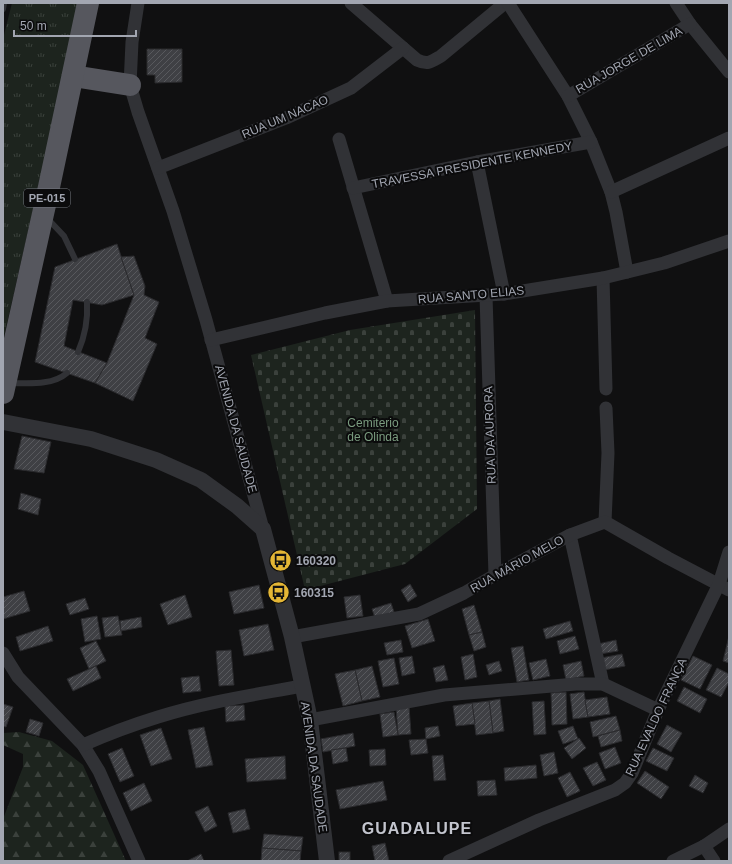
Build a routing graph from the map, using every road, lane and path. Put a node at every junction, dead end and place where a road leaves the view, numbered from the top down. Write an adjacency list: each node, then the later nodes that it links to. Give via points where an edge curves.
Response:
1 (4, 3): 7 (lane)
2 (88, 3): 11 (highway, PE-015)
3 (138, 3): 12 (street, AVENIDA DA SAUDADE, via 132,42)
4 (351, 3): 9 (street)
5 (506, 3): 9 (street, via 432,61 423,63); 13 (street)
6 (676, 3): 8 (street)
7 (3, 9)
8 (690, 24): 10 (street); 13 (street, RUA JORGE DE LIMA)
9 (403, 48): 18 (street, RUA UM NACAO, via 351,88 286,118)
10 (729, 72)
11 (73, 76): 12 (highway); 21 (highway, PE-015)
12 (130, 85): 18 (street, AVENIDA DA SAUDADE)
13 (568, 96): 16 (street)
14 (339, 138): 19 (street)
15 (729, 138): 20 (street)
16 (591, 142): 17 (street, TRAVESSA PRESIDENTE KENNEDY); 20 (street)
17 (477, 162): 19 (street, TRAVESSA PRESIDENTE KENNEDY); 26 (street)
18 (158, 168): 30 (street, AVENIDA DA SAUDADE)
19 (353, 188): 28 (street)
20 (611, 192): 24 (street)
21 (43, 214): 23 (lane, via 64,236); 33 (highway, PE-015)
22 (729, 241): 24 (street, RUA SANTO ELIAS, via 664,263)
23 (75, 259)
24 (627, 272): 25 (street, RUA SANTO ELIAS)
25 (603, 278): 26 (street, RUA SANTO ELIAS); 34 (street)
26 (504, 294): 27 (street, RUA SANTO ELIAS)
27 (486, 296): 28 (street, RUA SANTO ELIAS); 41 (street, RUA DA AURORA)
28 (387, 301): 30 (street, RUA SANTO ELIAS)
29 (87, 302): 31 (lane, via 85,330)
30 (211, 340): 38 (street, AVENIDA DA SAUDADE)
31 (78, 352)
32 (67, 373): 33 (lane, via 60,379 49,382)
33 (4, 388)
34 (606, 388)
35 (606, 408): 37 (street, via 608,453)
36 (3, 422): 38 (street, via 91,439 156,460 201,480)
37 (605, 522): 39 (street, RUA MÁRIO MELO); 42 (street)
38 (263, 529): 43 (street, AVENIDA DA SAUDADE)
39 (570, 535): 41 (street, RUA MÁRIO MELO); 45 (street)
40 (729, 552): 42 (street, RUA EVALDO FRANÇA)
41 (495, 575): 43 (street, RUA MÁRIO MELO, via 419,614)
42 (724, 587): 47 (street, RUA EVALDO FRANÇA)
43 (292, 637): 46 (street, AVENIDA DA SAUDADE)
44 (3, 653): 49 (street, via 18,677)
45 (603, 684): 47 (street); 48 (street, via 444,695)
46 (302, 686): 48 (street, AVENIDA DA SAUDADE); 49 (street, via 159,716)
47 (658, 710): 54 (street, RUA EVALDO FRANÇA, via 632,774 621,787)
48 (310, 720): 53 (street, AVENIDA DA SAUDADE)
49 (83, 744): 52 (street, via 99,771)
50 (729, 829): 51 (street)
51 (704, 846): 55 (street); 56 (street)
52 (139, 861)
53 (327, 861)
54 (449, 861)
55 (673, 861)
56 (714, 861)

